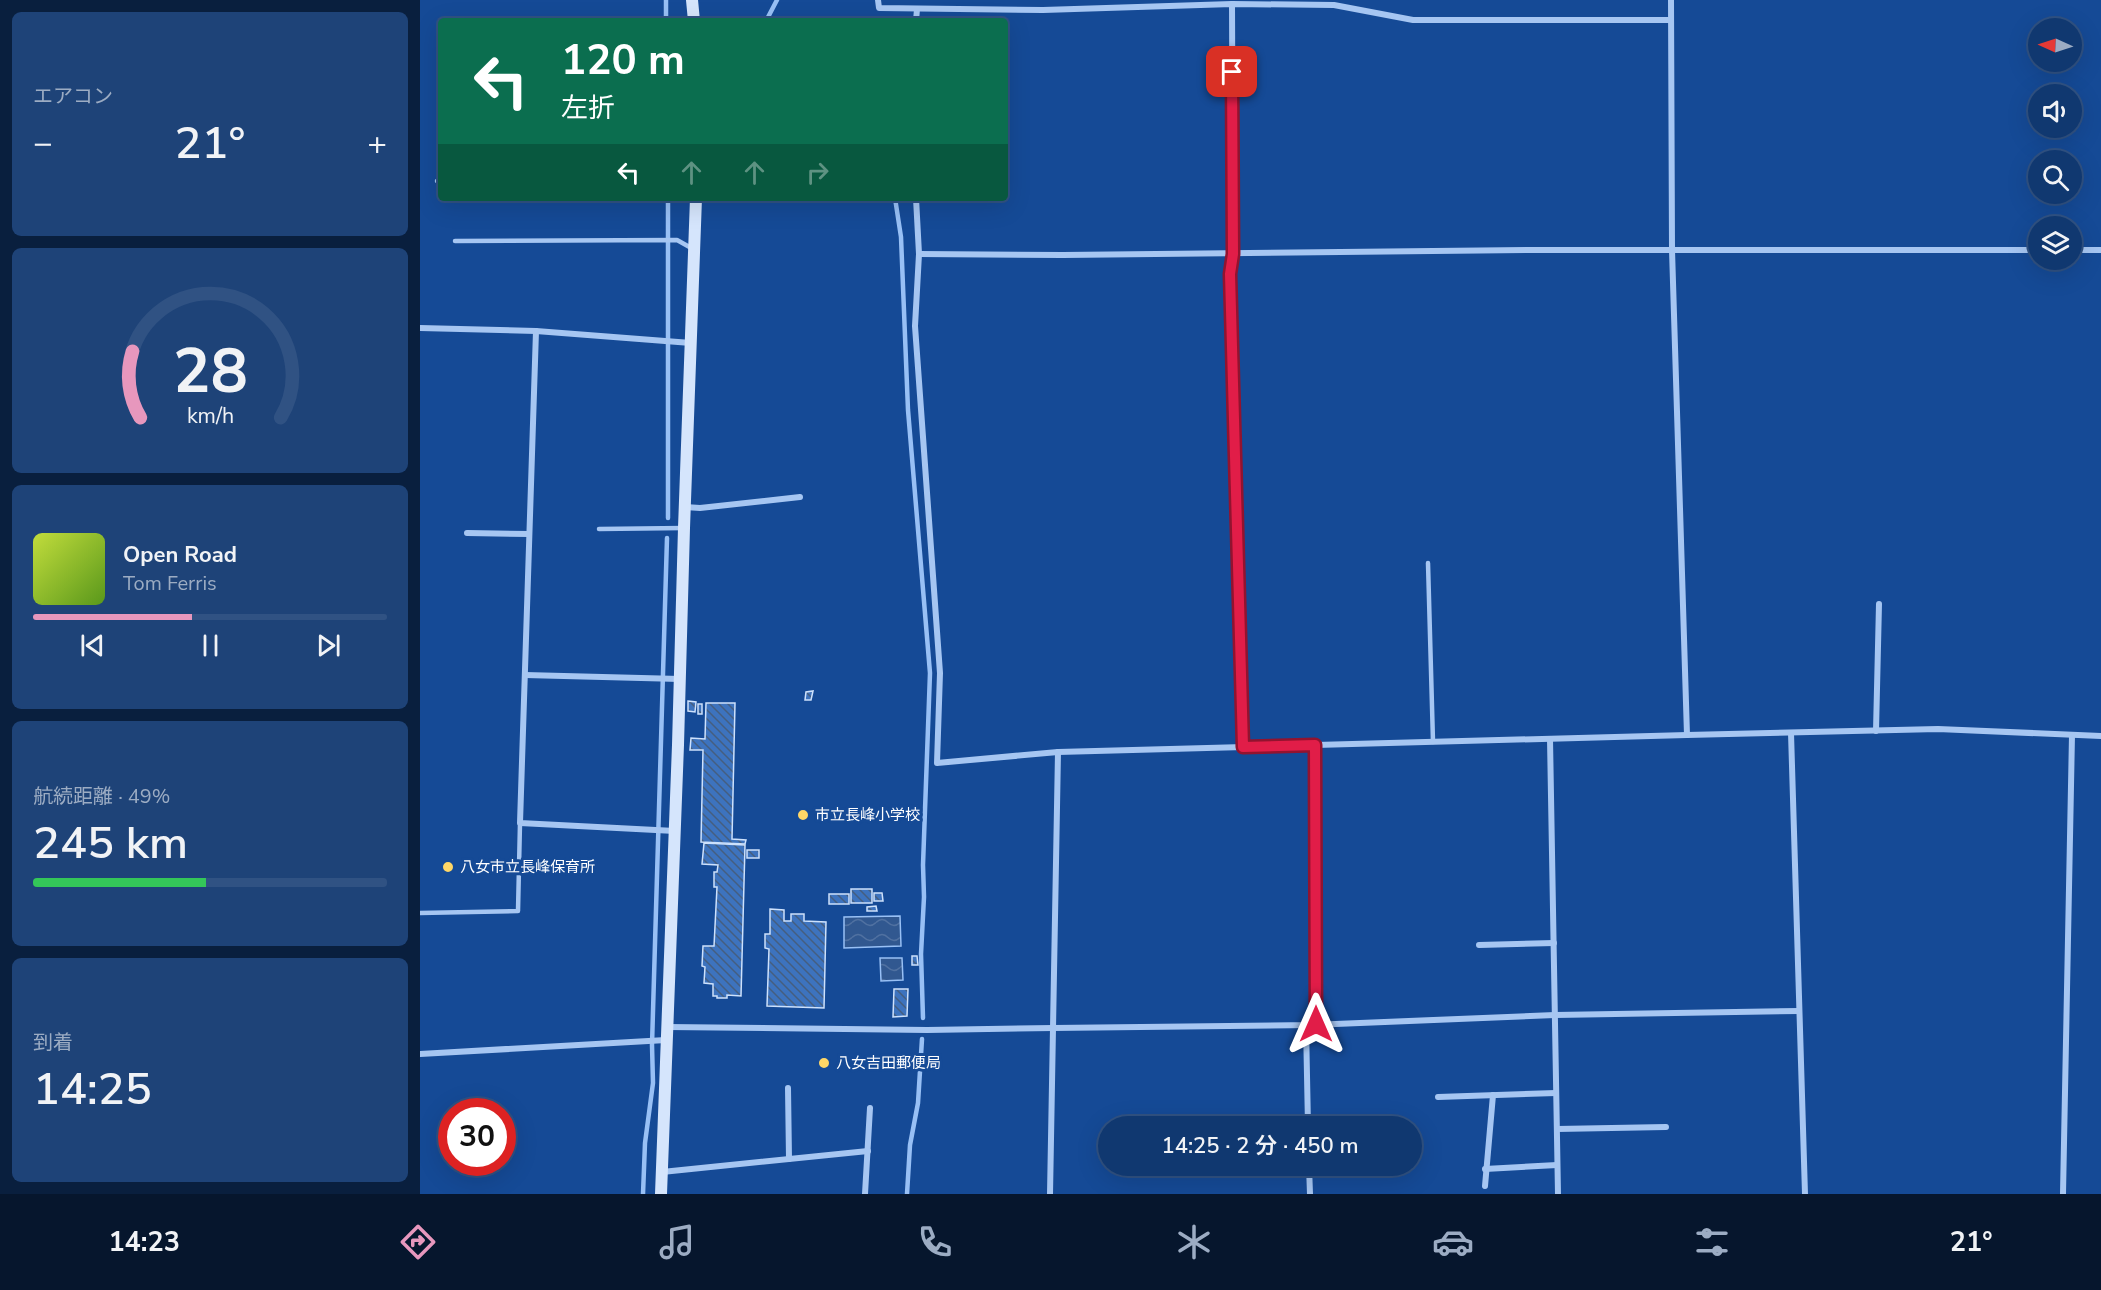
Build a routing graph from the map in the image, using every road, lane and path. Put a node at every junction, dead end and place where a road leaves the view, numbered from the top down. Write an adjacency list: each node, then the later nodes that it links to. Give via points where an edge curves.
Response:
1 (692, 0): 7 (street)
2 (878, 0): 6 (street, via 879,8)
3 (1671, 0): 9 (street)
4 (1232, 3): 5 (street); 9 (street, via 1334,6 1413,20); 19 (street)
5 (1157, 4): 6 (street, via 1043,10)
6 (917, 9): 8 (street)
7 (694, 18)
8 (916, 18)
9 (1671, 20): 14 (street)
10 (696, 201): 13 (street)
11 (916, 201): 18 (street)
12 (455, 241): 13 (lane, via 677,240)
13 (694, 250): 22 (street)
14 (1672, 250): 15 (street); 19 (street); 35 (street)
15 (2028, 250)
16 (2082, 250): 17 (street)
17 (2101, 250)
18 (920, 254): 19 (street); 42 (street, via 915,326 940,673 937,763)
19 (1233, 254): 41 (street, via 1230,274)
20 (420, 328): 21 (street)
21 (536, 331): 22 (street); 28 (street)
22 (691, 343): 24 (street)
23 (800, 497): 24 (street)
24 (685, 507): 25 (street)
25 (684, 528): 26 (lane); 32 (street)
26 (599, 529)
27 (467, 533): 28 (street)
28 (530, 534): 31 (street)
29 (1428, 563): 39 (lane)
30 (1879, 604): 33 (street)
31 (525, 675): 32 (street); 43 (street)
32 (680, 679): 44 (street)
33 (1876, 731): 34 (street); 36 (street, via 1938,729)
34 (1791, 733): 35 (street); 48 (street)
35 (1687, 735): 38 (street)
36 (2072, 735): 37 (street); 77 (street)
37 (2101, 736)
38 (1550, 739): 39 (street); 46 (street)
39 (1433, 742): 40 (street)
40 (1315, 745): 41 (street); 50 (street)
41 (1243, 747): 42 (street)
42 (1058, 752): 53 (street)
43 (520, 823): 44 (street); 45 (lane, via 518,911)
44 (675, 831): 52 (street)
45 (420, 913)
46 (1554, 943): 47 (street); 49 (street)
47 (1479, 945)
48 (1799, 1011): 49 (street); 76 (street)
49 (1555, 1015): 50 (street); 57 (street)
50 (1316, 1024): 51 (street)
51 (1306, 1025): 53 (street); 61 (street)
52 (667, 1027): 53 (street); 54 (street)
53 (1053, 1028): 73 (street)
54 (667, 1040): 55 (street); 68 (street)
55 (420, 1054)
56 (788, 1088): 65 (street)
57 (1556, 1093): 58 (street); 63 (street)
58 (1493, 1095): 59 (street); 67 (street)
59 (1438, 1096)
60 (870, 1108): 64 (street)
61 (1308, 1116)
62 (1666, 1127): 63 (street)
63 (1557, 1129): 66 (street)
64 (868, 1151): 65 (street); 72 (street)
65 (789, 1159): 68 (street)
66 (1557, 1165): 67 (street); 75 (street)
67 (1485, 1169): 70 (street)
68 (662, 1172): 71 (street)
69 (1309, 1176): 74 (street)
70 (1485, 1186)
71 (661, 1194)
72 (865, 1194)
73 (1050, 1194)
74 (1310, 1194)
75 (1558, 1194)
76 (1805, 1194)
77 (2063, 1194)

